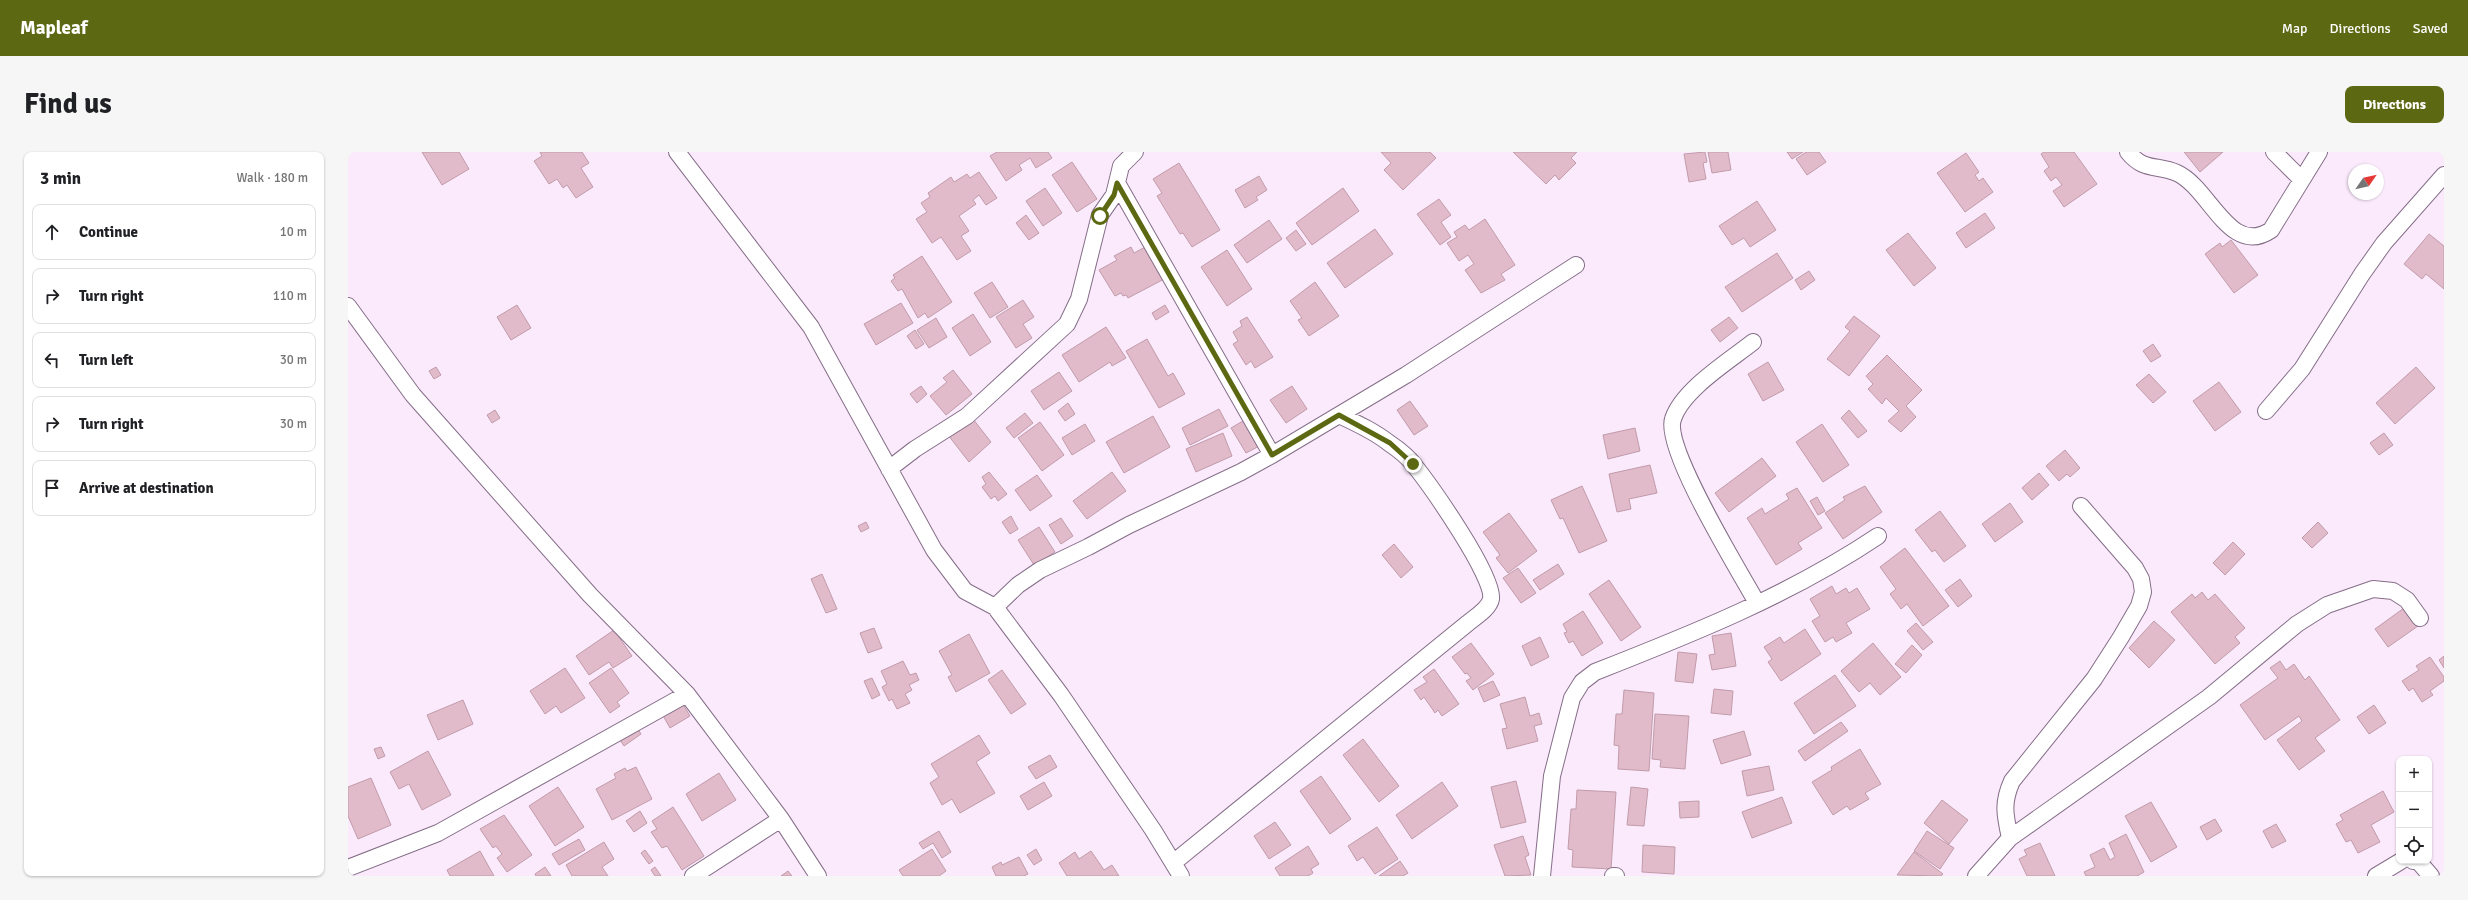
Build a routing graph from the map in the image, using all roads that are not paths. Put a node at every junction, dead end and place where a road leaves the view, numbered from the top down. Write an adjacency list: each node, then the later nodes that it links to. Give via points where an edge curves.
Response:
1 (677, 152): 15 (street, via 811,327)
2 (1136, 152): 8 (street, via 1121,166)
3 (2128, 152): 7 (street, via 2135,160 2146,166 2177,173 2190,182 2237,233 2248,238 2260,238 2271,230)
4 (2274, 152): 7 (street)
5 (2319, 152): 7 (street)
6 (2444, 175): 12 (street, via 2384,243 2302,369)
7 (2302, 180)
8 (1117, 183): 14 (street); 15 (street, via 1114,195 1100,216 1079,299 1067,324 967,416)
9 (1576, 265): 13 (street, via 1406,375)
10 (348, 306): 21 (street, via 413,395 590,595)
11 (1753, 342): 18 (street, via 1705,380 1680,405 1672,420 1675,443 1684,469)
12 (2266, 411)
13 (1339, 415): 14 (street); 27 (street, via 1390,443 1413,464 1455,523 1489,587 1491,599 1485,609)
14 (1272, 455): 19 (street, via 1040,570 1018,585)
15 (889, 469): 19 (street, via 934,550 960,586)
16 (2081, 506): 23 (street, via 2135,568 2141,579 2142,592 2139,606 2094,679 2012,781 2005,797 2005,814)
17 (1878, 536): 18 (street, via 1837,564)
18 (1757, 603): 30 (street, via 1689,635 1595,672 1582,682 1572,698 1552,776)
19 (995, 607): 27 (street, via 1061,695)
20 (2420, 618): 23 (street, via 2407,600 2393,591 2373,589 2327,605 2297,624 2209,697)
21 (687, 694): 22 (street); 26 (street, via 438,832)
22 (781, 819): 28 (street); 29 (street)
23 (2010, 838): 33 (street)
24 (2396, 864): 34 (street)
25 (2421, 864): 35 (street)
26 (348, 868)
27 (1177, 870)
28 (693, 876)
29 (818, 876)
30 (1542, 876)
31 (1613, 876): 32 (street)
32 (1616, 876)
33 (1976, 876)
34 (2376, 876)
35 (2431, 876)

